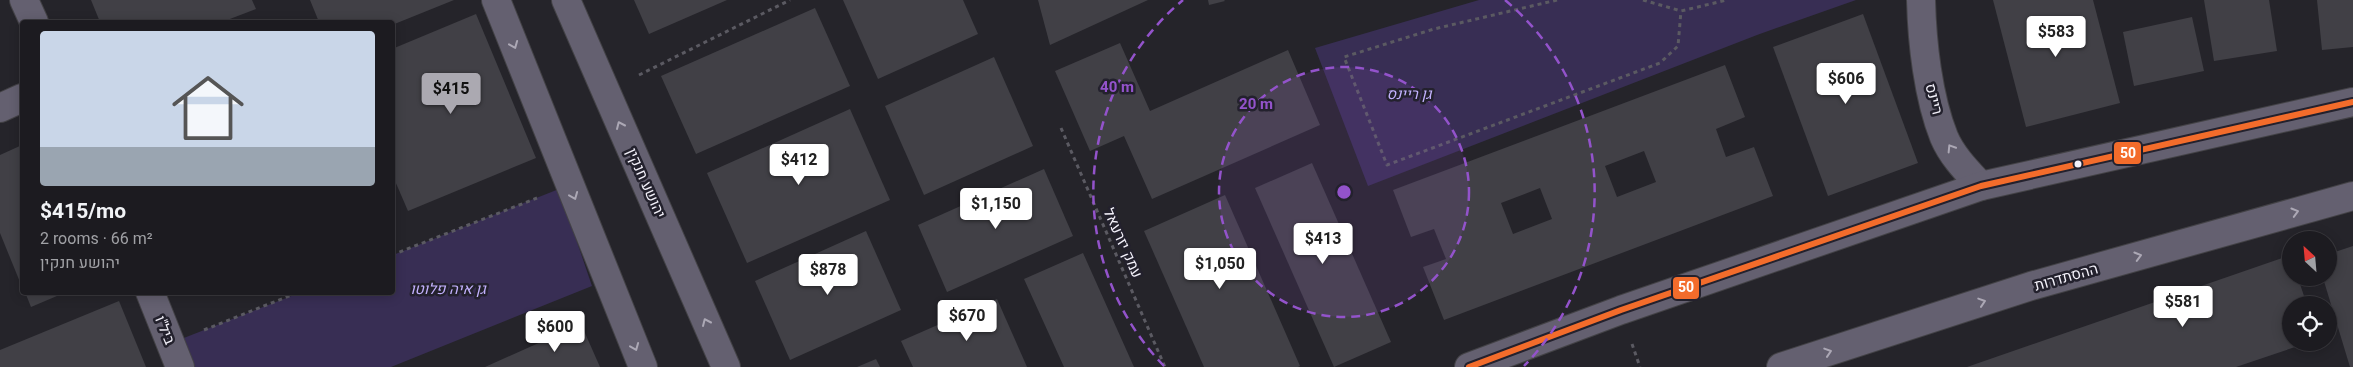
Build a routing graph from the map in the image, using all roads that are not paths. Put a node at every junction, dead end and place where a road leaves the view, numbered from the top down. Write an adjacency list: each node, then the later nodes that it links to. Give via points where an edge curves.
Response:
1 (24, 0): 5 (street)
2 (496, 0): 13 (street, one-way to 13)
3 (566, 0): 14 (street, יהושע חנקין, one-way to 3)
4 (1921, 0): 9 (street, ריינס, one-way to 4, via 1960,164 1944,138 1929,80)
5 (33, 20)
6 (20, 99): 8 (street)
7 (2353, 102): 9 (street)
8 (0, 108)
9 (1981, 186): 15 (street, via 1621,310)
10 (2353, 196): 16 (street, ההסתדרות, one-way to 10, via 2025,288)
11 (151, 295): 12 (street, ביל"ו)
12 (176, 355)
13 (643, 367)
14 (726, 367)
15 (1469, 367)
16 (1782, 367)

